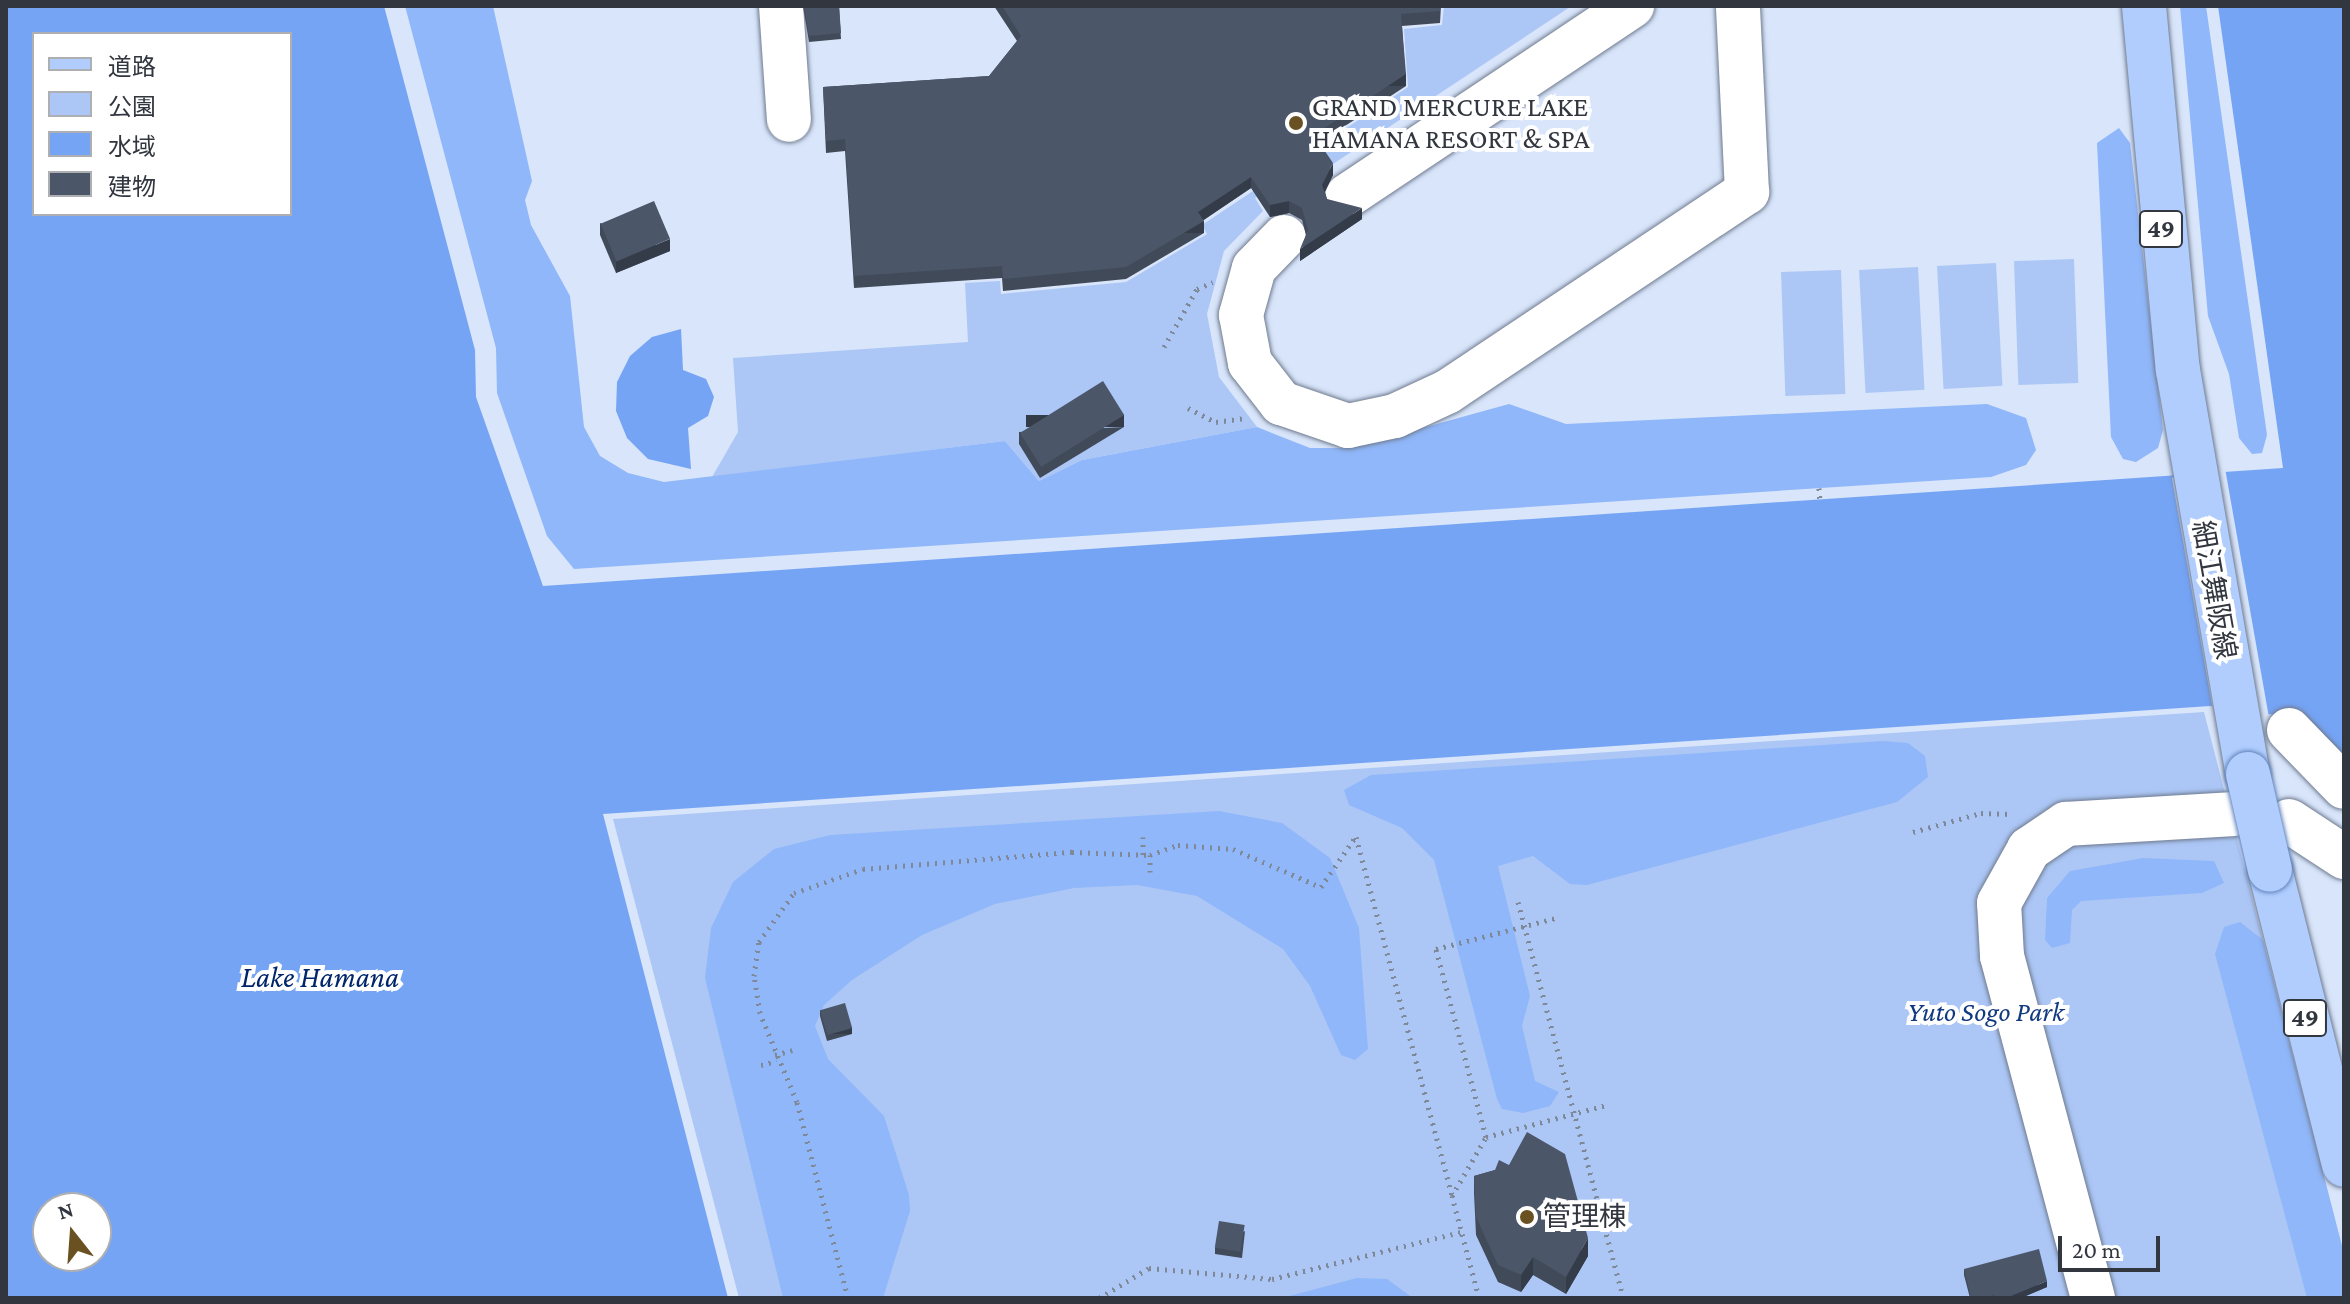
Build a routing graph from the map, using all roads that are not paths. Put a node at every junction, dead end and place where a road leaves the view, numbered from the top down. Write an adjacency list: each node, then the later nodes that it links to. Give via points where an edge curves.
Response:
1 (781, 6): 5 (street)
2 (1632, 6): 6 (street)
3 (1738, 6): 7 (street, via 1747,192 1447,392 1395,416 1348,426 1281,403 1250,363 1241,315 1254,268)
4 (2144, 6): 13 (main road, 細江舞阪線 / 49, bridge, via 2165,271 2238,731)
5 (789, 120)
6 (1347, 196)
7 (1284, 237)
8 (2289, 730): 9 (street)
9 (2344, 787)
10 (2234, 814): 14 (street, via 2090,818 2046,835 2007,881 1997,929)
11 (2289, 821): 12 (street)
12 (2344, 857)
13 (2344, 1165)
14 (2093, 1298)

